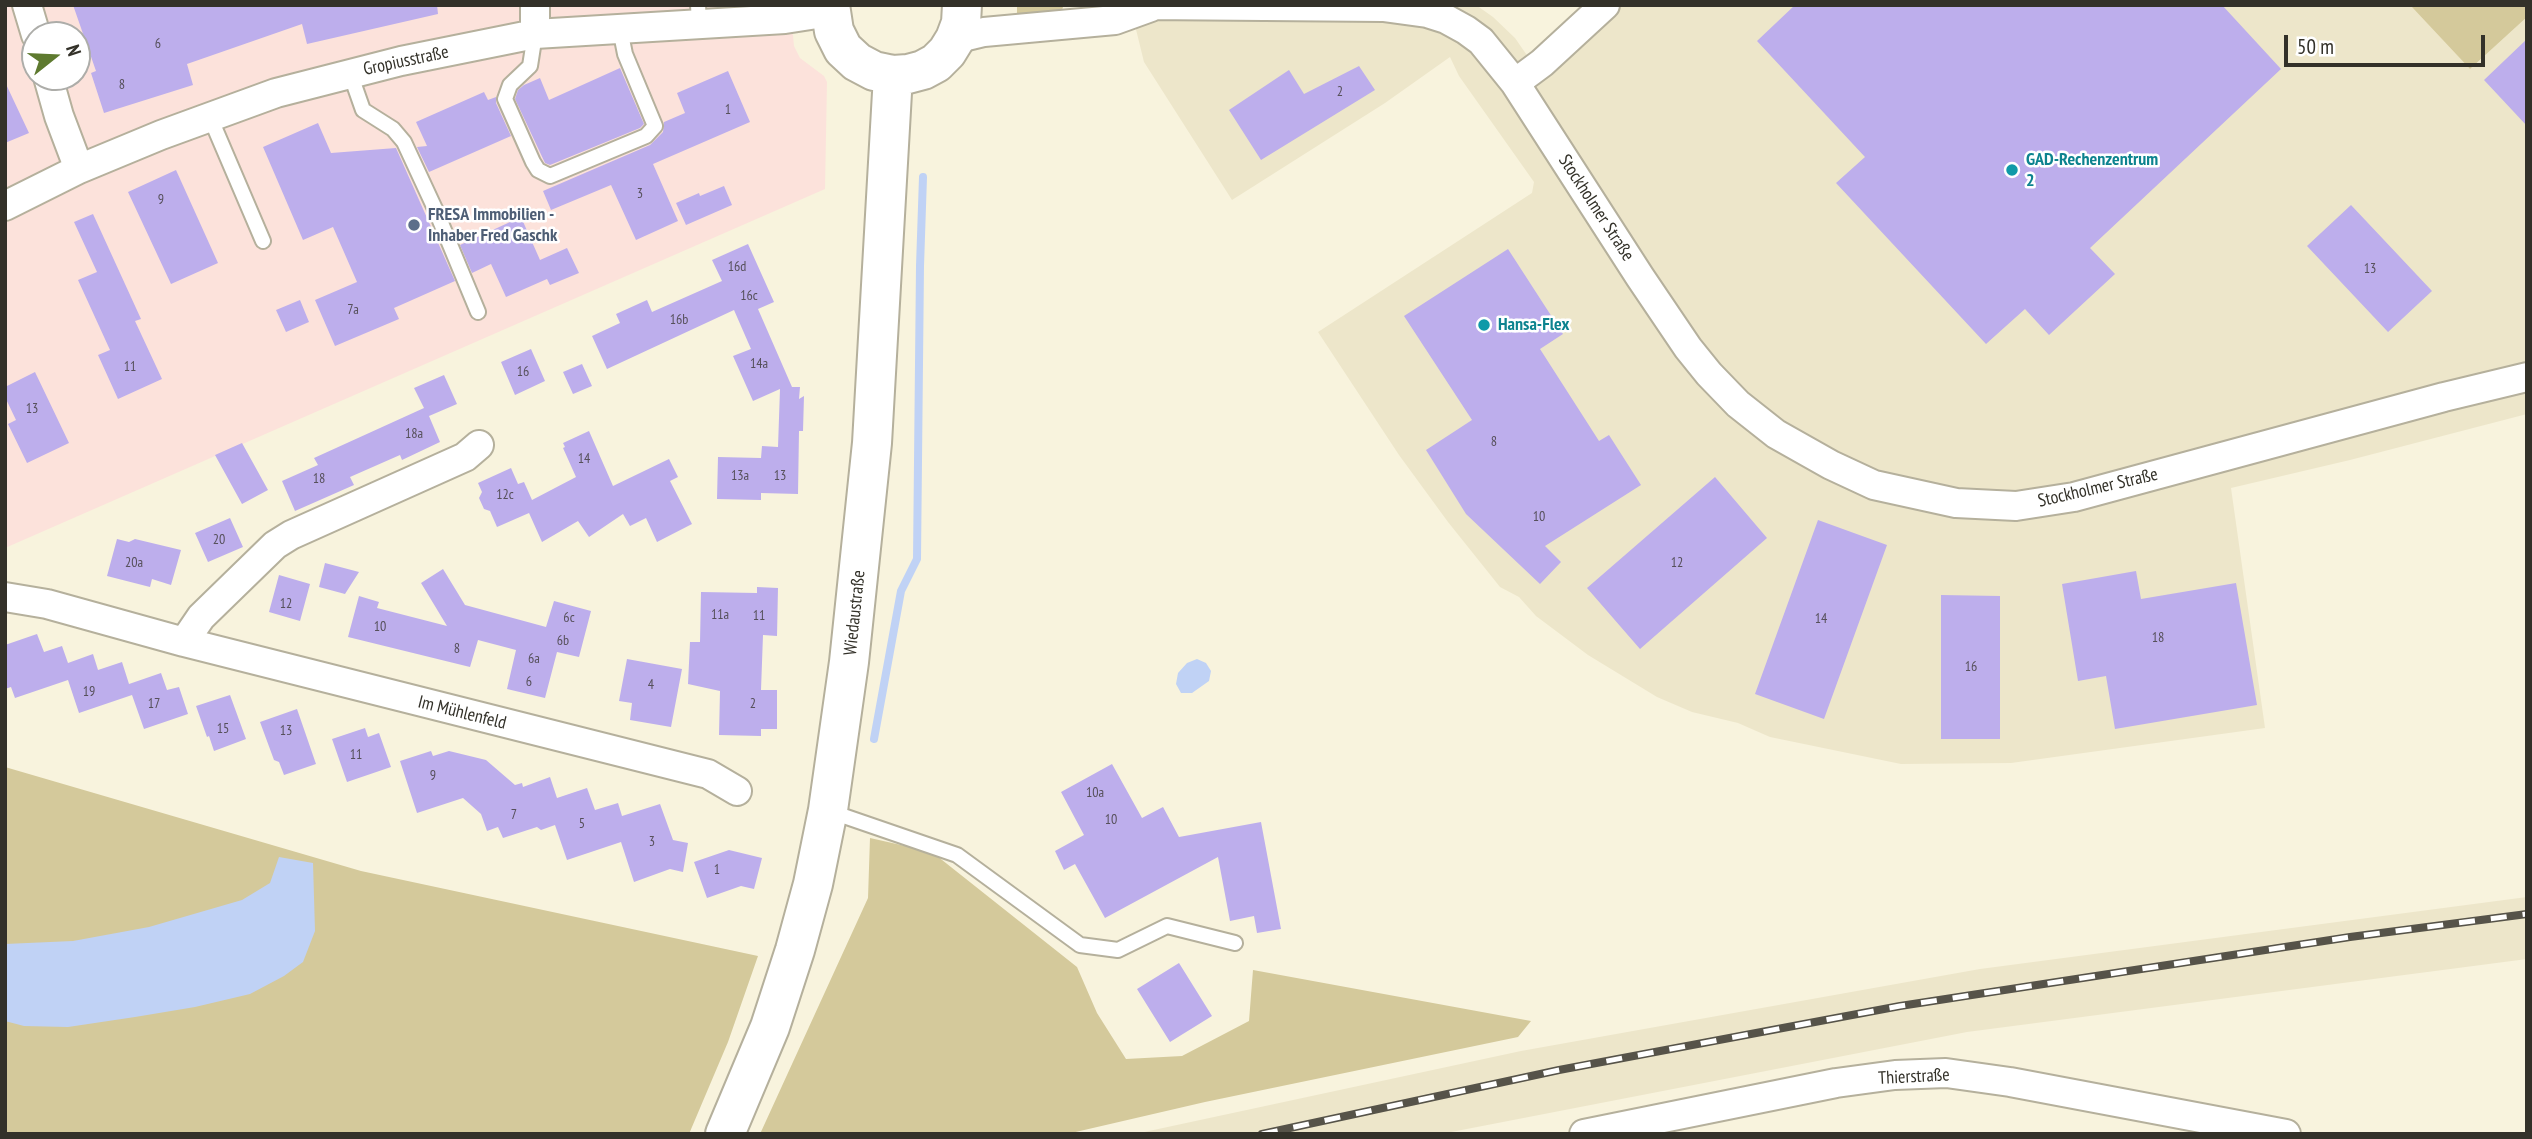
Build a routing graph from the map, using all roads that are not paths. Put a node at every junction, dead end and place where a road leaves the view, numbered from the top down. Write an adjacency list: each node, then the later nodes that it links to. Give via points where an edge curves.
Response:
1 (535, 5): 8 (street)
2 (1605, 5): 11 (street)
3 (1148, 6): 6 (street, Stockholmer Straße, via 1115,20 984,32); 11 (street, Stockholmer Straße, via 1384,7 1427,13 1481,41)
4 (830, 9): 5 (street, Gropiusstraße, via 785,19); 10 (main road, via 843,48 857,62)
5 (698, 14): 7 (street, Gropiusstraße)
6 (959, 22): 10 (main road, via 947,52 929,66)
7 (621, 29): 8 (street, Gropiusstraße); 8 (lane, via 625,54 655,126 646,136 550,176 538,170 505,99 510,85 530,66)
8 (535, 34): 9 (street, Gropiusstraße)
9 (350, 73): 13 (street, Gropiusstraße); 17 (lane, via 363,110 404,142)
10 (893, 75): 23 (main road, Wiedaustraße, via 871,455)
11 (1515, 83): 18 (street, Stockholmer Straße, via 1640,277 1709,374 1776,434 1874,485 1956,503 2015,506 2074,498)
12 (52, 91): 14 (street)
13 (210, 117): 14 (street, Gropiusstraße); 16 (lane)
14 (79, 169): 15 (street, Gropiusstraße)
15 (5, 206)
16 (263, 240)
17 (478, 312)
18 (2527, 377)
19 (479, 445): 21 (street, via 465,457 275,545 201,617)
20 (5, 597): 21 (street, Im Mühlenfeld)
21 (184, 642): 22 (street, Im Mühlenfeld, via 708,774)
22 (737, 791)
23 (828, 810): 24 (lane, via 957,855 1080,945 1118,950 1167,926); 25 (main road, Wiedaustraße, via 795,950 770,1027)
24 (1235, 943)
25 (725, 1134)
26 (1584, 1134): 27 (street, Thierstraße, via 1836,1083 1946,1073)
27 (2286, 1134)

